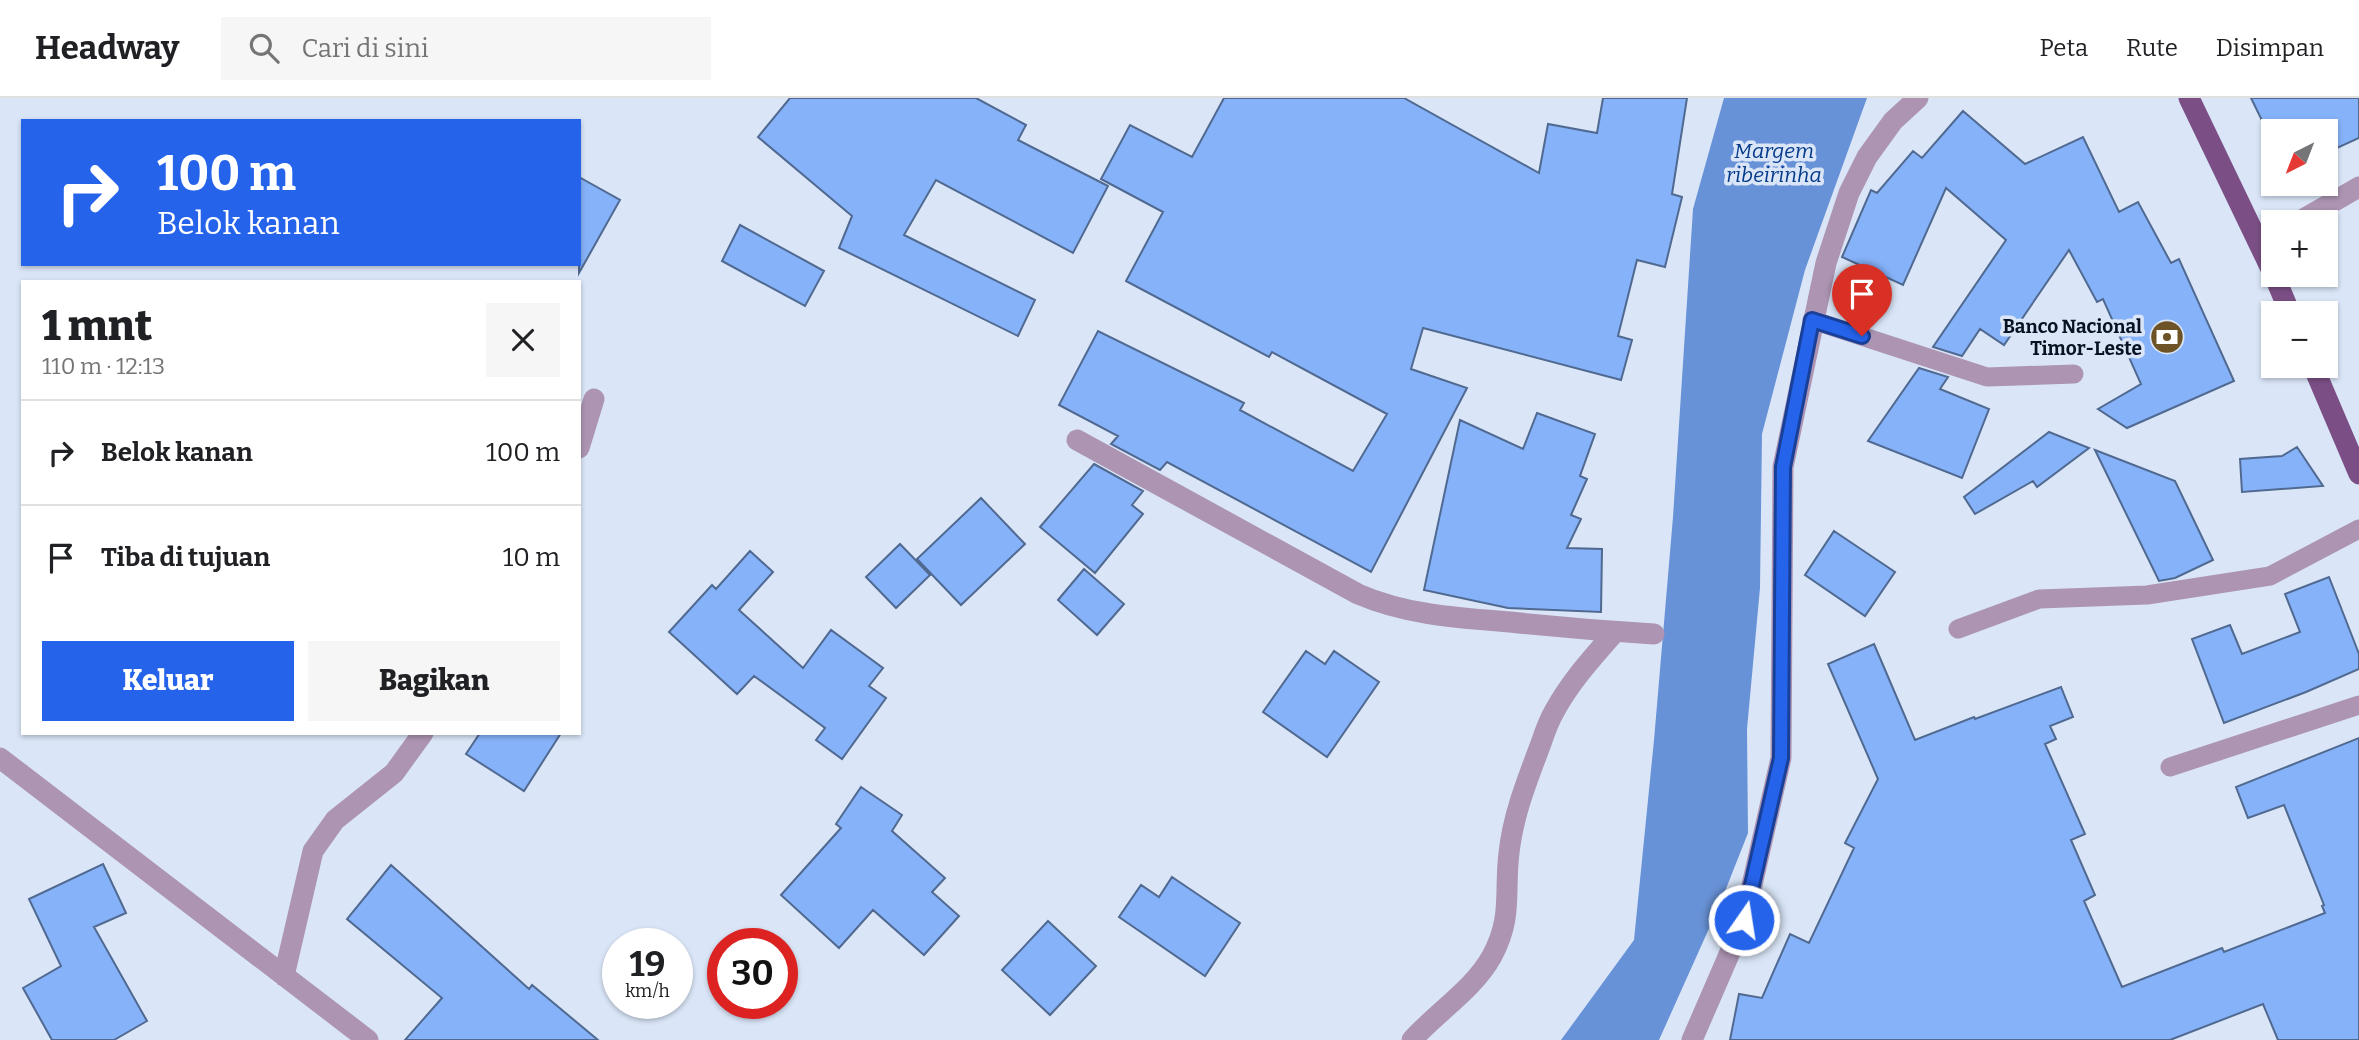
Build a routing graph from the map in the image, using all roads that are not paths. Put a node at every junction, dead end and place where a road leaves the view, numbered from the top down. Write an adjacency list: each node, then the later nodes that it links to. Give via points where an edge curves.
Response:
1 (1918, 98): 6 (street, via 1893,121 1849,193)
2 (2189, 98): 5 (main road)
3 (2359, 187): 4 (street)
4 (2319, 210)
5 (2261, 229)
6 (1812, 320): 7 (lane, via 1987,377); 24 (street, via 1783,467 1781,758 1744,920)
7 (2074, 374)
8 (2318, 378): 12 (main road)
9 (594, 399): 11 (street)
10 (1077, 440): 15 (street, via 1377,603 1455,617)
11 (581, 441)
12 (2359, 474)
13 (2359, 529): 14 (lane, via 2270,576 2147,595 2039,599)
14 (1958, 629)
15 (1615, 632): 16 (street); 23 (street, via 1578,674 1553,713 1527,780 1509,854 1508,909 1491,958 1478,977)
16 (1654, 634)
17 (2359, 705): 20 (lane)
18 (422, 735): 21 (street, via 394,773 335,820 313,851)
19 (0, 758): 21 (street)
20 (2170, 767)
21 (284, 976): 22 (street)
22 (368, 1040)
23 (1412, 1040)
24 (1692, 1040)

